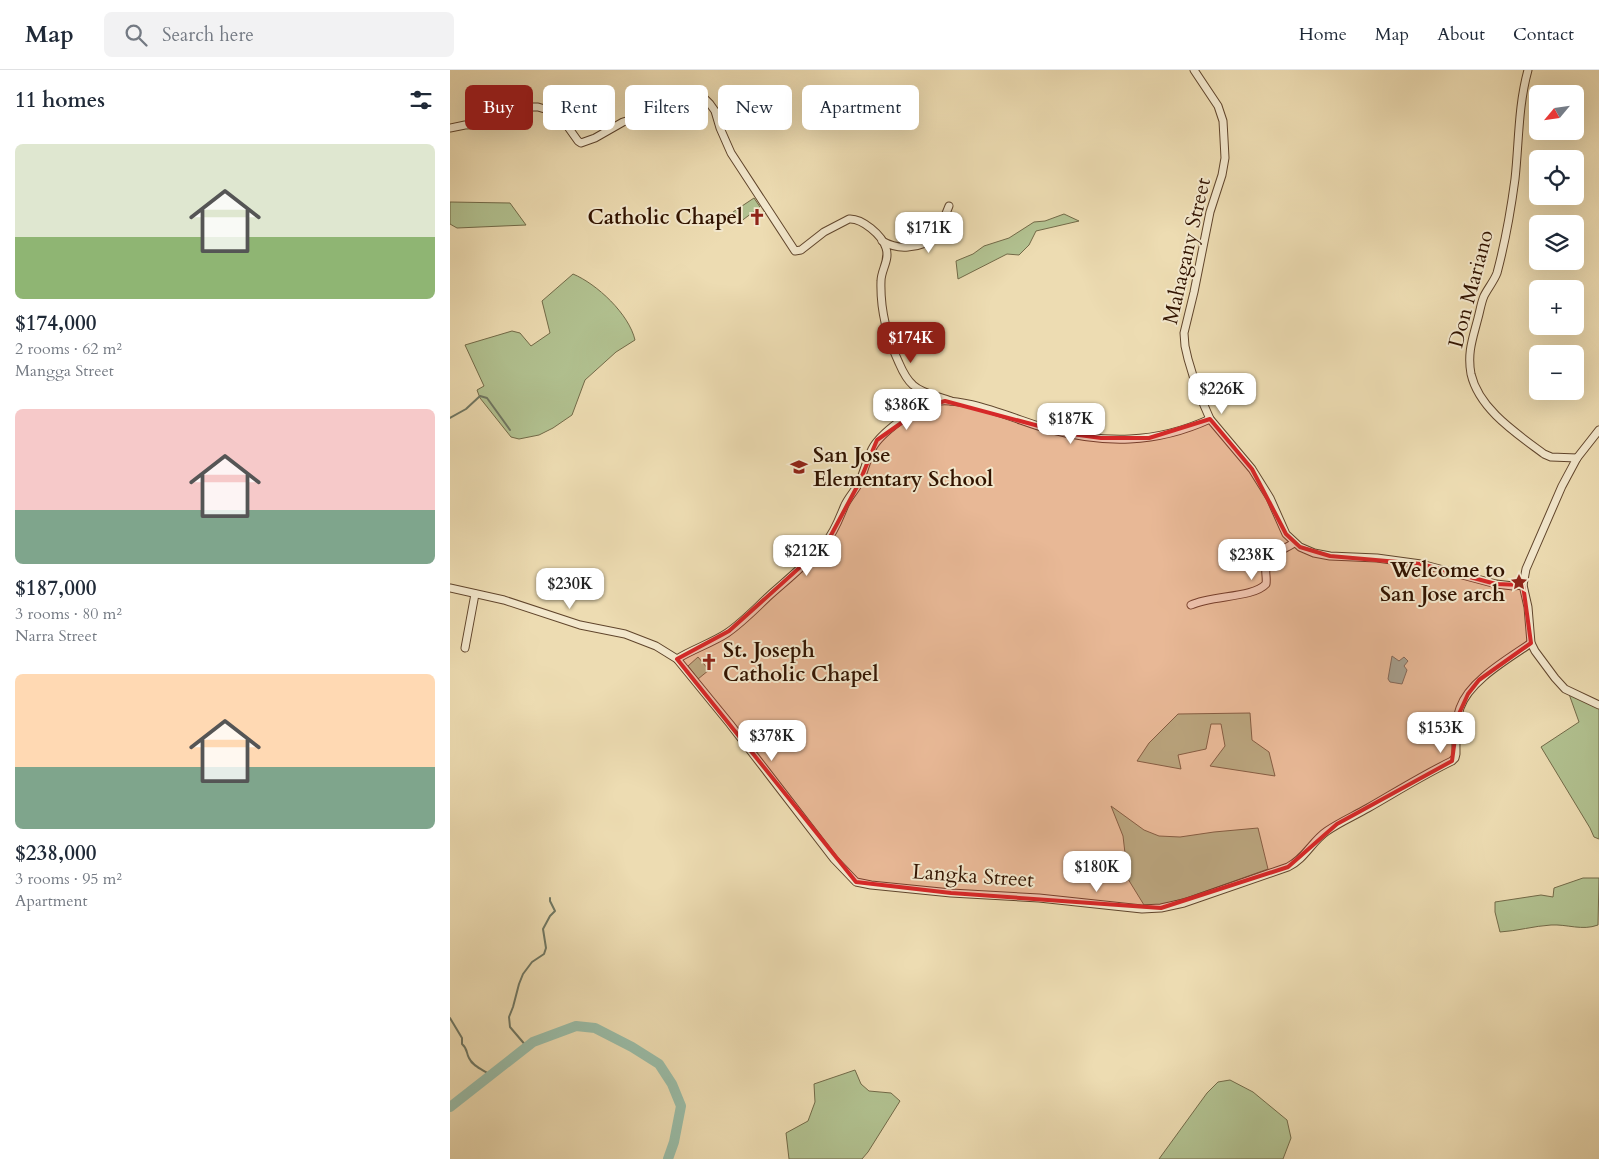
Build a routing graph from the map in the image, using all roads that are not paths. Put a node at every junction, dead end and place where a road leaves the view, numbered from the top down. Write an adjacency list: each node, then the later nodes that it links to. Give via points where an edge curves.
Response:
1 (1194, 70): 9 (street, Mahagany Street, via 1218,106 1223,121 1225,158 1184,333 1197,389)
2 (1528, 70): 11 (street, Don Mariano, via 1521,104 1515,179 1502,251 1496,275 1483,298 1470,344 1469,362 1479,394 1501,419 1544,454)
3 (450, 128): 5 (street, via 492,124 515,111 538,107 558,113 581,143 623,122 695,98 704,98 715,111 731,153 795,252 831,227 852,219 864,224)
4 (949, 206): 5 (street, via 939,230 926,244 901,248)
5 (882, 241): 6 (street, via 887,258 881,281 887,336 904,374 913,386)
6 (924, 392): 7 (street); 8 (street)
7 (951, 401): 8 (street); 9 (street, via 1047,429 1123,440 1167,435)
8 (924, 407): 19 (street, via 877,440 859,483 825,543 729,632)
9 (1210, 419): 12 (street, Mahagany Street, via 1252,469 1270,498 1286,534)
10 (1599, 430): 11 (street)
11 (1577, 458): 13 (street, via 1526,569)
12 (1294, 543): 13 (street, via 1306,550 1330,556 1395,560 1496,584); 16 (street, via 1268,561 1266,584 1262,589)
13 (1522, 585): 17 (street, via 1528,607)
14 (450, 588): 15 (street)
15 (475, 594): 18 (street); 19 (street, via 580,625 625,634 656,646)
16 (1191, 605)
17 (1531, 643): 19 (street, Langka Street, via 1479,680 1468,694 1460,707 1456,754 1452,761 1326,831 1300,860 1288,868 1184,903 1142,909 1039,898 951,894 856,882 834,859); 20 (street, via 1564,689)
18 (465, 648)
19 (677, 659)
20 (1599, 705)

